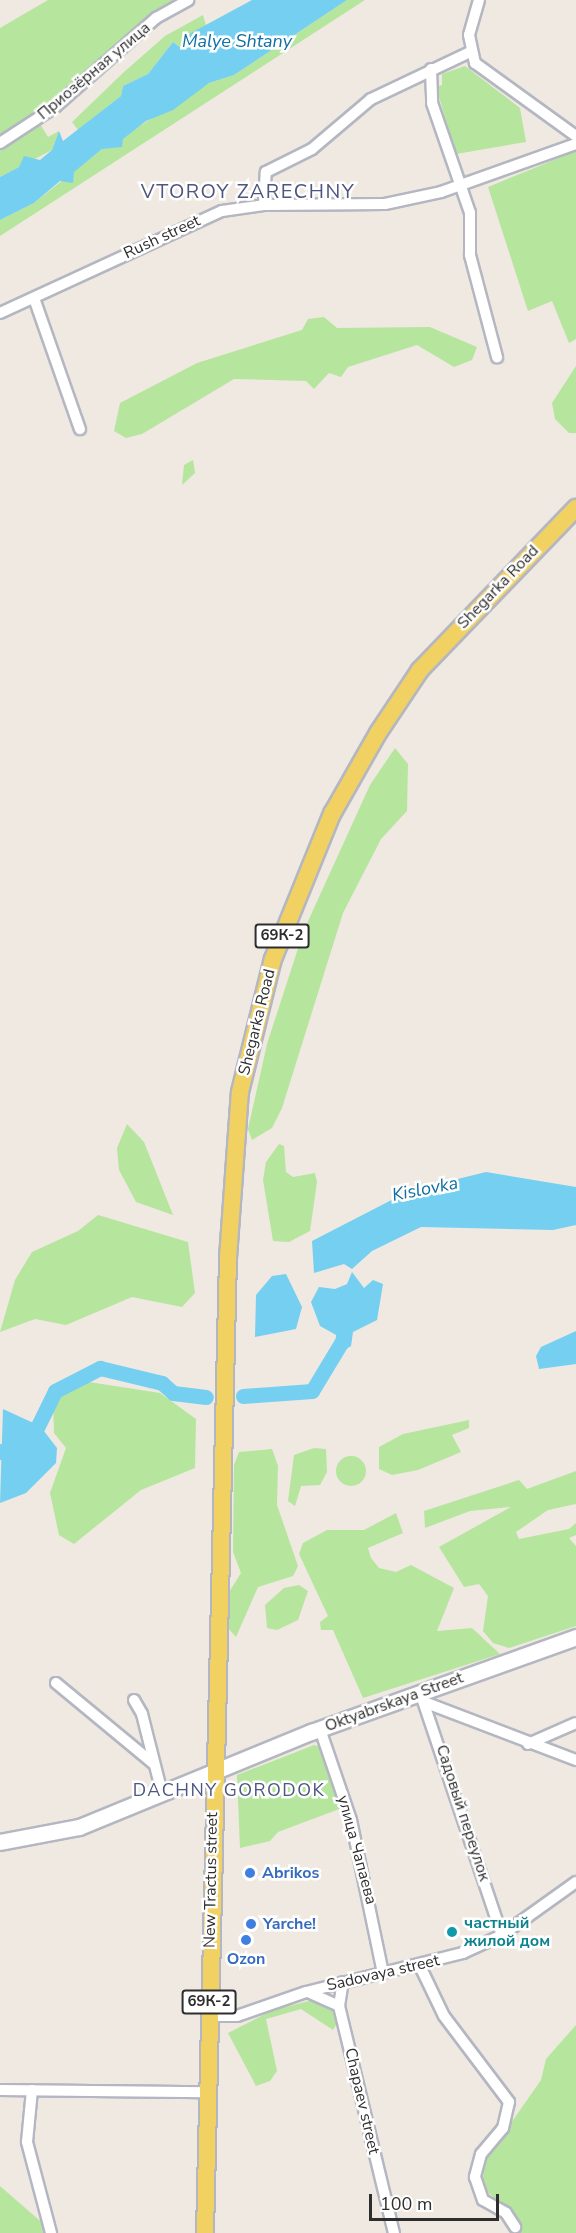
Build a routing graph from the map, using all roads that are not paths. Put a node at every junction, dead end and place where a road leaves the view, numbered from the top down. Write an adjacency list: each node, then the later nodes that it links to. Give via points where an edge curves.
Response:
1 (188, 0): 6 (street, Приозёрная улица, via 156,18 55,107)
2 (479, 0): 3 (street)
3 (470, 52): 4 (street); 5 (street, via 484,73)
4 (431, 69): 8 (street, via 432,103); 9 (street, via 371,99 312,149 266,172)
5 (576, 136)
6 (0, 143)
7 (576, 144): 8 (street, Rush street)
8 (462, 186): 9 (street, Rush street, via 385,204); 12 (street, via 470,213 470,255)
9 (264, 204): 10 (street, Rush street, via 222,211 181,227)
10 (34, 298): 11 (street, Rush street); 13 (street)
11 (0, 313)
12 (497, 357)
13 (80, 429)
14 (576, 508): 15 (main road, Shegarka Road / 69К-2, via 444,644 384,724 332,814 273,959 240,1092 230,1205)
15 (223, 1455): 25 (main road, New Tractus street / 69К-2)
16 (576, 1637): 18 (street, Oktyabrskaya Street)
17 (56, 1683): 24 (street)
18 (422, 1697): 21 (street, Oktyabrskaya Street); 22 (street); 29 (street, Садовый переулок)
19 (134, 1700): 24 (street)
20 (576, 1723): 22 (street)
21 (320, 1729): 25 (street, Oktyabrskaya Street); 31 (street, улица Чапаева, via 351,1820)
22 (528, 1744): 23 (street)
23 (576, 1760)
24 (154, 1764): 26 (street)
25 (213, 1771): 26 (street, Oktyabrskaya Street); 35 (main road, New Tractus street / 69К-2)
26 (162, 1793): 27 (street, Oktyabrskaya Street, via 80,1827)
27 (0, 1842)
28 (576, 1882): 29 (street, Sadovaya street)
29 (502, 1935): 30 (street, Sadovaya street)
30 (420, 1966): 31 (street, Sadovaya street); 39 (street, via 444,2016 509,2102 503,2128 481,2154 475,2177 483,2200 506,2213)
31 (383, 1973): 32 (street, Sadovaya street)
32 (343, 1982): 33 (street, Sadovaya street); 34 (street)
33 (306, 1992): 34 (street); 35 (street, Sadovaya street, via 237,2016)
34 (339, 2006): 42 (street, Chapaev street)
35 (208, 2016): 38 (main road, New Tractus street / 69К-2)
36 (0, 2090): 37 (street)
37 (32, 2090): 38 (street); 40 (street, via 27,2142)
38 (207, 2092): 41 (main road, New Tractus street / 69К-2)
39 (515, 2227)
40 (51, 2233)
41 (205, 2233)
42 (394, 2233)

